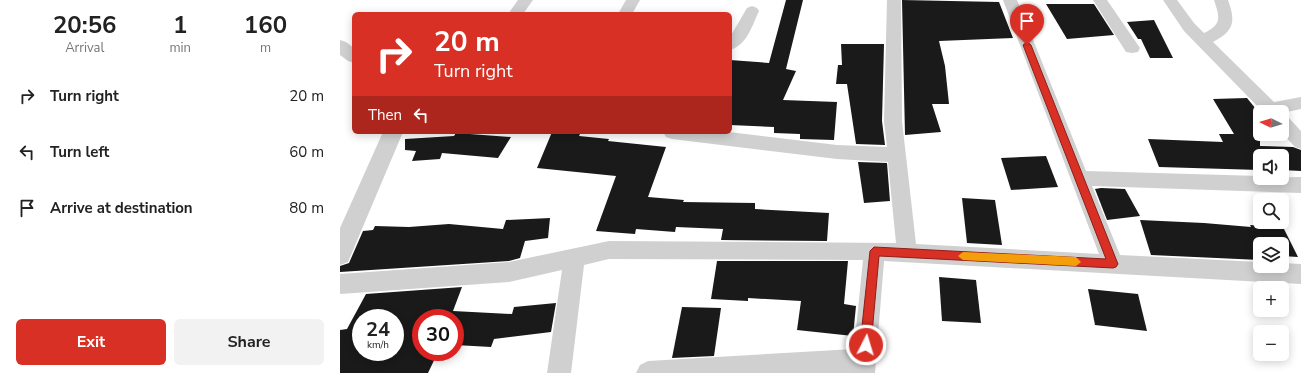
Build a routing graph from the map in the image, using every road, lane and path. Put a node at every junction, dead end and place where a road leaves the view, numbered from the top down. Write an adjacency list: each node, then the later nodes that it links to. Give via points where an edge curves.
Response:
1 (526, 0): 9 (street)
2 (633, 0): 10 (street)
3 (894, 0): 23 (street, via 893,121)
4 (1010, 0): 24 (street)
5 (1100, 0): 14 (street)
6 (1170, 0): 11 (street, via 1180,16)
7 (1221, 0): 11 (street, via 1226,23 1222,31)
8 (752, 11): 12 (street, via 739,38)
9 (517, 12)
10 (626, 12)
11 (1203, 40): 17 (street)
12 (732, 43)
13 (340, 46): 15 (street)
14 (1132, 48)
15 (352, 55)
16 (1301, 103): 18 (street)
17 (1266, 105)
18 (1289, 106)
19 (1289, 129): 22 (street)
20 (393, 134): 28 (street)
21 (688, 134): 23 (street, via 837,152)
22 (1301, 142)
23 (896, 155): 27 (street)
24 (1079, 178): 25 (street); 30 (street)
25 (1301, 185)
26 (874, 251): 27 (street); 29 (street, via 609,250); 33 (street)
27 (907, 253): 30 (street)
28 (340, 254)
29 (574, 258): 32 (street, via 509,272); 34 (street)
30 (1113, 264): 31 (street)
31 (1301, 274)
32 (340, 284)
33 (864, 367): 35 (street)
34 (559, 373)
35 (648, 373)

